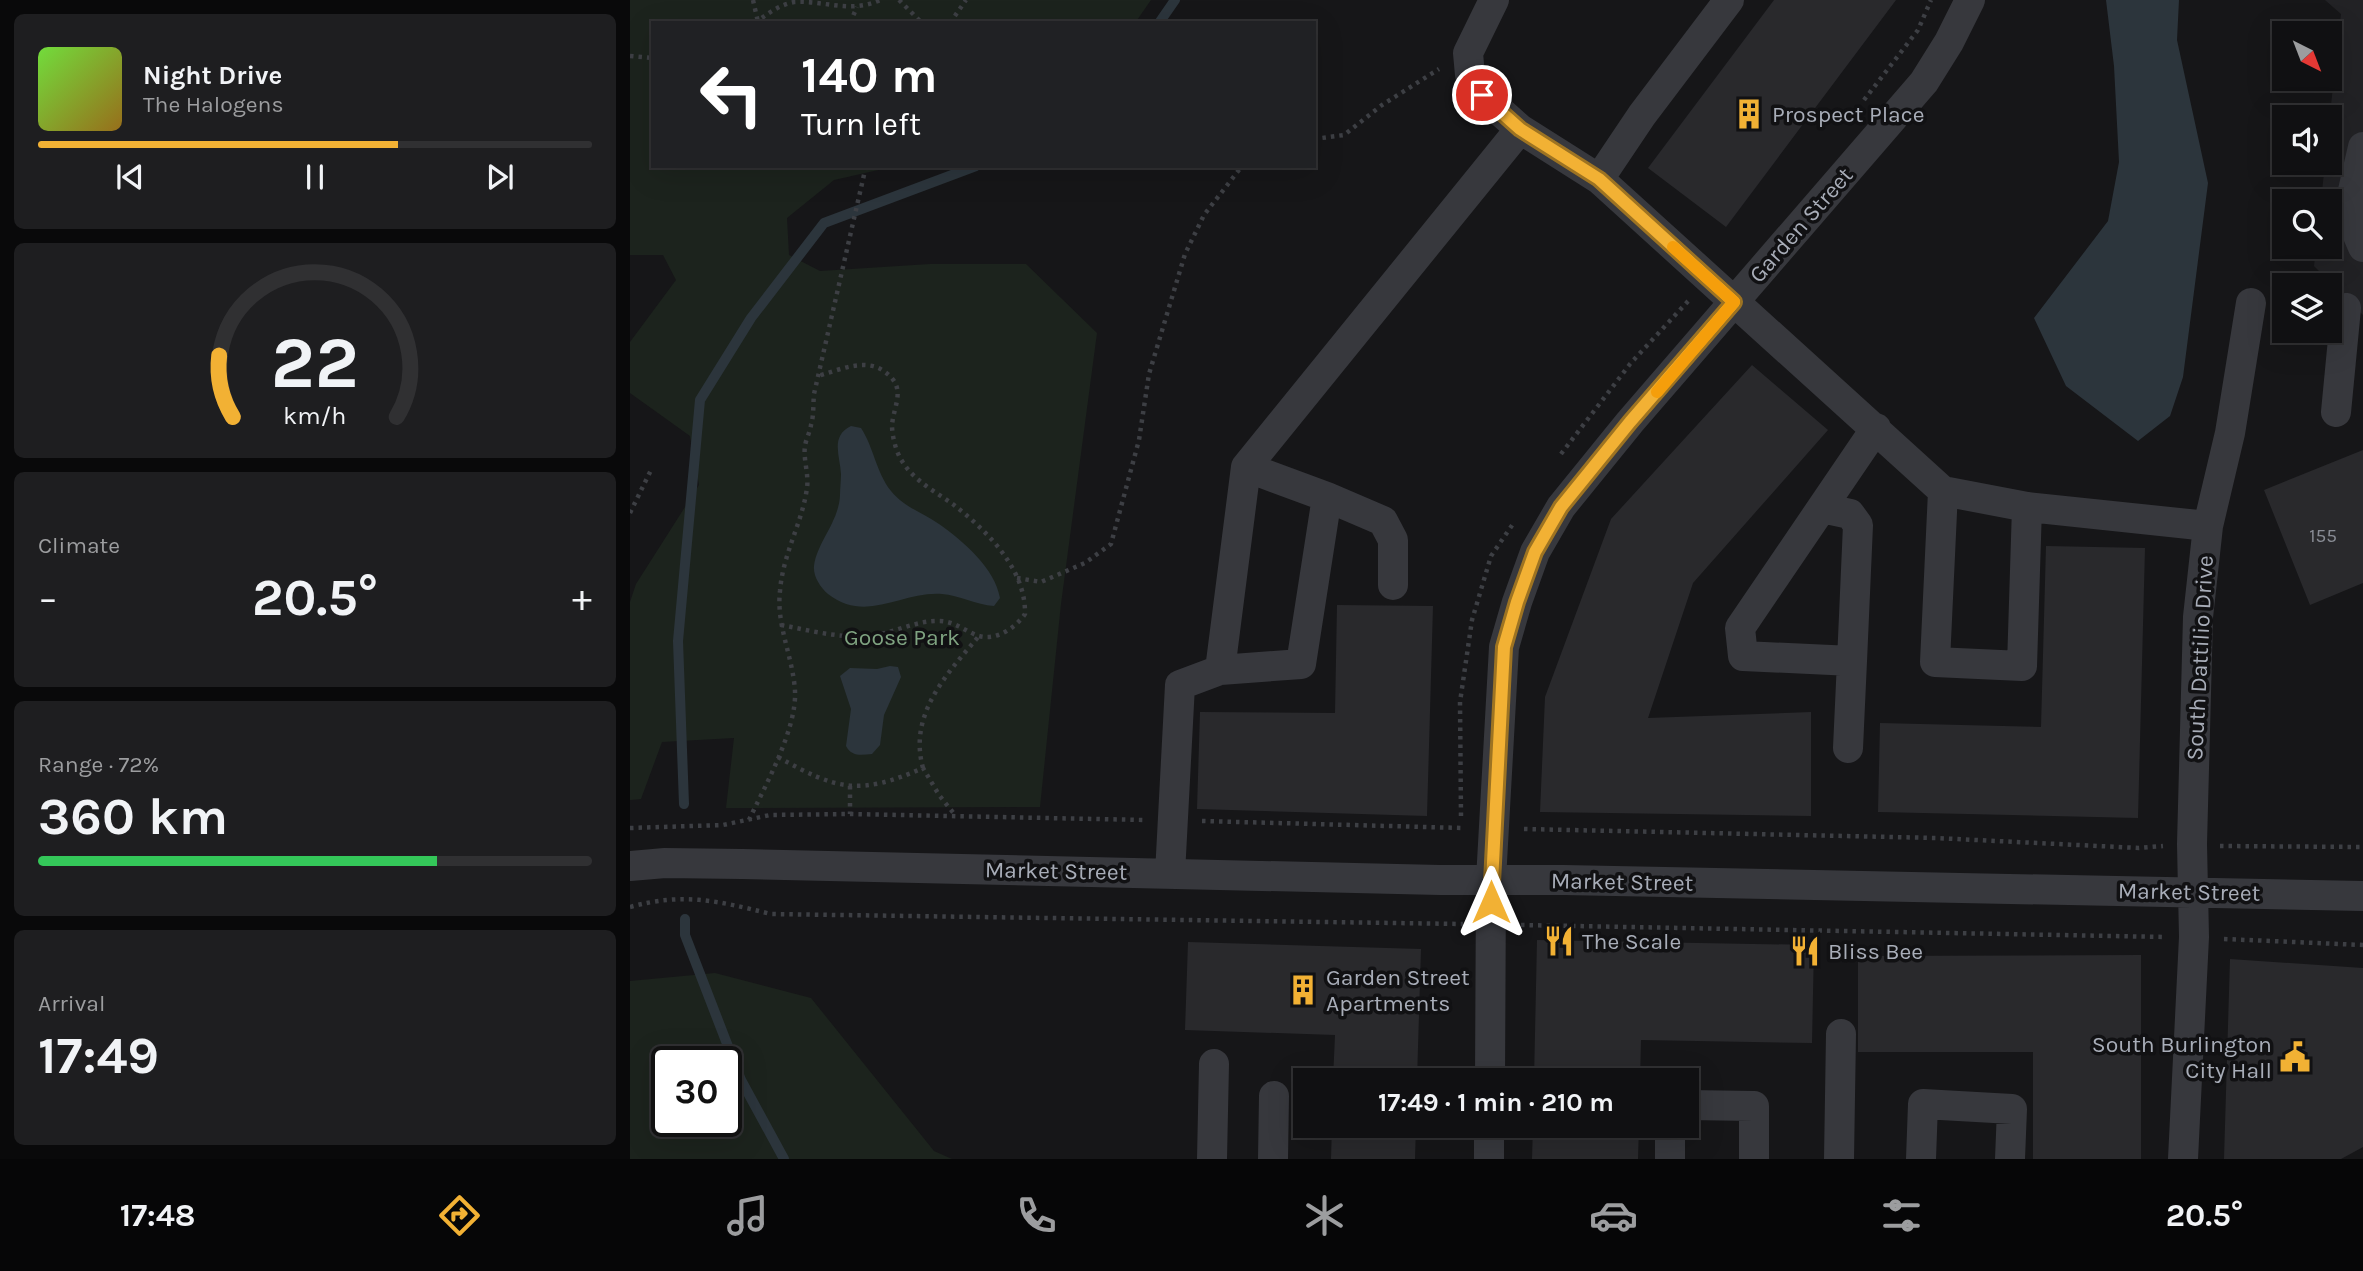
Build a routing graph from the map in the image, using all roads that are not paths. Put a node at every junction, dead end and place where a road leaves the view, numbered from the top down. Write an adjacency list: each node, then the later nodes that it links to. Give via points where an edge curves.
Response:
1 (1494, 0): 4 (street, via 1468,53 1470,75 1482,95)
2 (1729, 0): 6 (street)
3 (1970, 0): 8 (street, Garden Street, via 1924,82)
4 (1520, 129): 6 (street); 13 (street)
5 (2363, 146): 7 (street, via 2348,212)
6 (1599, 179): 8 (street)
7 (2363, 247)
8 (1734, 302): 12 (street); 25 (street, Garden Street, via 1561,507 1535,552 1504,647)
9 (2250, 303): 18 (street, South Dattilio Drive, via 2230,433)
10 (2346, 308): 11 (street)
11 (2336, 412)
12 (1876, 428): 14 (street); 17 (street)
13 (1246, 467): 15 (street); 21 (street)
14 (1943, 491): 16 (street); 16 (street, via 1935,662 2022,666)
15 (1328, 497): 19 (street, via 1382,521 1393,540); 21 (street, via 1301,664)
16 (2027, 507): 18 (street)
17 (1822, 508): 20 (street, via 1850,514 1858,525); 20 (street, via 1740,628 1743,656)
18 (2208, 526): 26 (street, South Dattilio Drive, via 2198,617)
19 (1393, 584)
20 (1852, 661): 22 (street)
21 (1220, 670): 24 (street, via 1181,685)
22 (1848, 748)
23 (630, 866): 24 (street, Market Street, via 691,863)
24 (1170, 874): 25 (street, Market Street)
25 (1491, 880): 26 (street, Market Street); 30 (street, Garden Street)
26 (2194, 892): 27 (street, Market Street); 43 (street, South Dattilio Drive)
27 (2363, 895)
28 (1842, 1034): 40 (street)
29 (1214, 1063): 35 (street)
30 (1490, 1068)
31 (1274, 1096): 36 (street)
32 (1699, 1105): 39 (street, via 1755,1106)
33 (1489, 1138): 37 (street)
34 (1670, 1138): 38 (street)
35 (1212, 1159)
36 (1273, 1159)
37 (1489, 1159)
38 (1670, 1159)
39 (1754, 1159)
40 (1839, 1159)
41 (1921, 1159): 42 (street, via 1923,1104 2012,1109)
42 (2010, 1159)
43 (2183, 1159)

